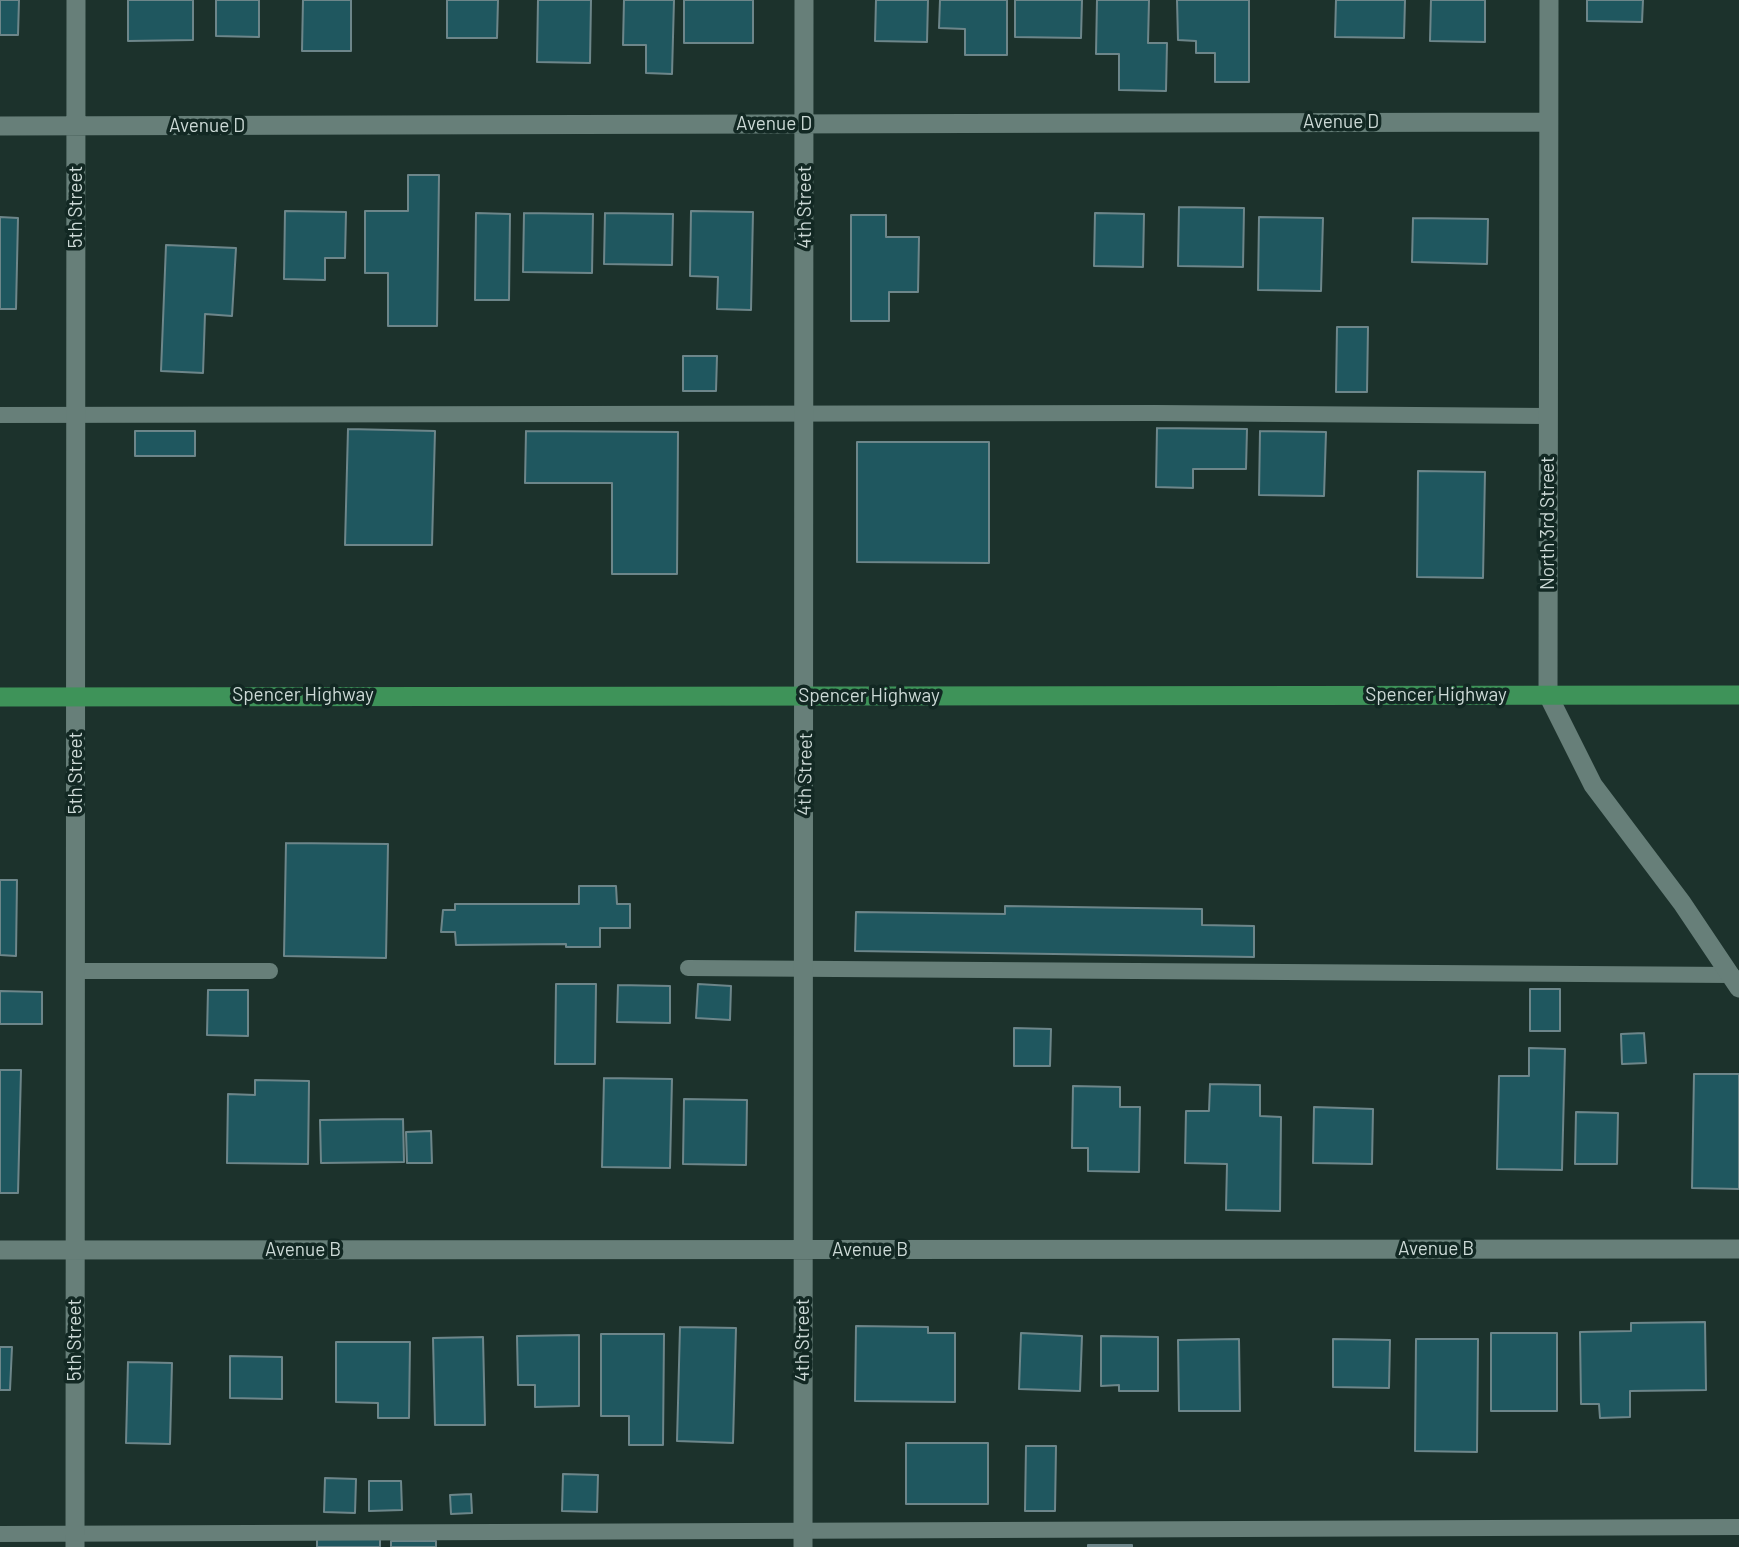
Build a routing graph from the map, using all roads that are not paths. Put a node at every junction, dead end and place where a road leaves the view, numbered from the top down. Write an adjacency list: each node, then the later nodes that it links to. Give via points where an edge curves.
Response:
1 (76, 0): 7 (street, 5th Street)
2 (804, 0): 5 (street, 4th Street)
3 (1549, 0): 4 (street, North 3rd Street)
4 (1548, 122): 5 (street, Avenue D); 11 (street, North 3rd Street)
5 (805, 124): 7 (street, Avenue D); 8 (street, 4th Street)
6 (0, 126): 7 (street, Avenue D)
7 (76, 126): 10 (street, 5th Street)
8 (806, 414): 10 (lane); 11 (lane); 14 (street, 4th Street)
9 (0, 415): 10 (lane)
10 (75, 415): 16 (street, 5th Street)
11 (1547, 416): 12 (street, North 3rd Street)
12 (1548, 695): 13 (main road, Spencer Highway); 14 (main road, Spencer Highway); 21 (street, North 3rd Street, via 1593,785)
13 (1739, 695)
14 (806, 696): 16 (main road, Spencer Highway); 18 (street, 4th Street)
15 (0, 697): 16 (main road, Spencer Highway)
16 (76, 697): 19 (street, 5th Street)
17 (688, 968): 18 (lane)
18 (803, 968): 21 (lane); 25 (street, 4th Street)
19 (75, 971): 20 (lane); 24 (street, 5th Street)
20 (270, 971)
21 (1735, 982)
22 (1739, 1249): 25 (street, Avenue B)
23 (0, 1250): 24 (street, Avenue B)
24 (75, 1250): 25 (street, Avenue B); 29 (street, 5th Street)
25 (803, 1250): 28 (street, 4th Street)
26 (1739, 1527): 28 (lane)
27 (0, 1534): 29 (lane)
28 (803, 1538): 29 (lane)
29 (75, 1540)

